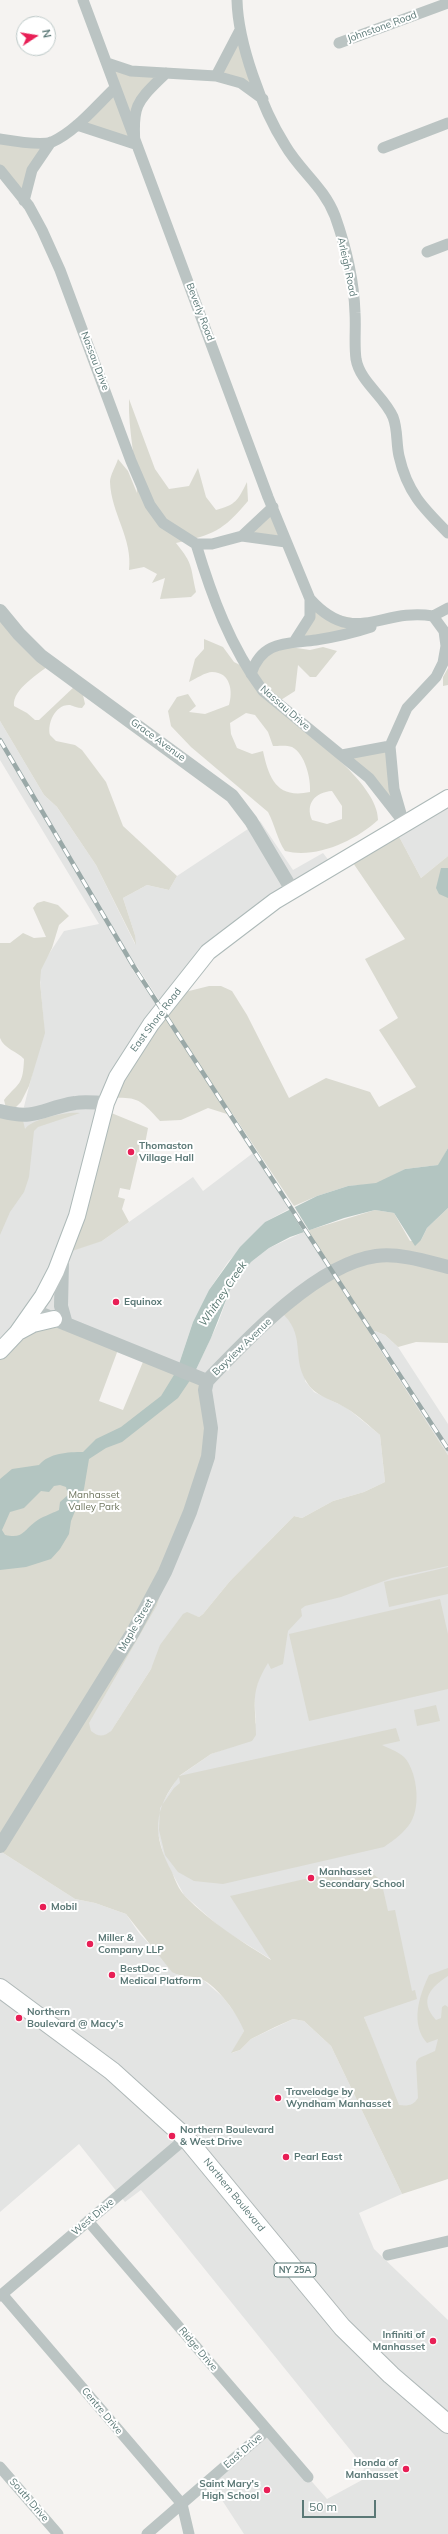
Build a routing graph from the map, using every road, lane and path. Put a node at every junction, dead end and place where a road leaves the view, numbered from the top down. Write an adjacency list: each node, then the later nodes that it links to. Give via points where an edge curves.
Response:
1 (83, 0): 6 (street, Beverly Road)
2 (237, 0): 4 (street, Arleigh Road)
3 (448, 3): 5 (street, Johnstone Road)
4 (240, 30): 8 (street); 10 (street, Arleigh Road)
5 (339, 43)
6 (107, 63): 7 (street, via 131,71); 9 (street, Beverly Road)
7 (166, 73): 8 (street); 15 (street, via 142,97 133,117)
8 (216, 76): 10 (street, via 241,83)
9 (115, 88): 12 (street); 15 (street, Beverly Road)
10 (263, 99): 22 (street, Arleigh Road, via 284,145 318,186 334,216 352,282 357,361 362,374 393,418 398,454 410,490 420,505)
11 (448, 123): 16 (street)
12 (77, 125): 14 (street); 15 (street)
13 (0, 139): 14 (street, via 28,143)
14 (51, 142): 18 (street, via 32,170)
15 (135, 144): 21 (street, Beverly Road)
16 (383, 148)
17 (0, 170): 18 (street, Nassau Drive)
18 (24, 201): 25 (street, Nassau Drive, via 42,230 60,270 131,461 150,505 163,523)
19 (448, 244): 20 (street)
20 (427, 252)
21 (273, 507): 23 (street); 24 (street, Beverly Road)
22 (448, 533)
23 (242, 536): 24 (street); 25 (street, via 212,544)
24 (286, 542): 26 (street, Beverly Road)
25 (196, 544): 34 (street, Nassau Drive, via 214,602 239,657)
26 (310, 599): 29 (street, Beverly Road, via 329,616 350,624 373,622); 33 (street, via 310,617)
27 (448, 608): 30 (street)
28 (0, 612): 39 (street, Grace Avenue, via 41,656 232,796 251,821)
29 (395, 616): 30 (street, via 416,614); 33 (street, via 349,634)
30 (435, 618): 32 (street)
31 (448, 620): 32 (street)
32 (444, 631): 35 (street, via 446,646 443,663 436,677 407,708)
33 (294, 642): 34 (street, via 277,645 264,652 255,662)
34 (251, 674): 36 (street, Nassau Drive, via 263,691)
35 (390, 746): 36 (street); 38 (street, via 394,790)
36 (342, 755): 38 (street, Nassau Drive, via 375,786)
37 (448, 798): 38 (main road, East Shore Road)
38 (404, 824): 39 (main road, East Shore Road)
39 (292, 890): 40 (main road, East Shore Road, via 246,921 208,952 130,1054)
40 (106, 1104): 41 (street, via 76,1102 32,1115 17,1116); 42 (main road, East Shore Road, via 79,1209)
41 (0, 1112)
42 (63, 1254): 44 (main road, East Shore Road, via 48,1287); 45 (street)
43 (448, 1267): 48 (street, Bayview Avenue, via 415,1259 377,1256 356,1260 336,1269 270,1319)
44 (33, 1310): 45 (street, Bayview Avenue); 46 (main road, East Shore Road)
45 (60, 1322): 46 (main road, via 33,1324); 48 (street, Bayview Avenue)
46 (17, 1333): 47 (main road, East Shore Road)
47 (0, 1351)
48 (207, 1381): 49 (street, Maple Street, via 205,1390 211,1428 208,1457 190,1512 165,1572 133,1632)
49 (0, 1846)
50 (0, 1988): 51 (main road, Northern Boulevard / NY 25A, via 112,2071)
51 (186, 2138): 52 (street, West Drive); 56 (main road, Northern Boulevard / NY 25A, via 342,2327 386,2370)
52 (88, 2221): 55 (street, West Drive); 57 (street, Ridge Drive)
53 (448, 2241): 54 (street)
54 (388, 2255)
55 (1, 2295): 60 (street, Centre Drive)
56 (446, 2421)
57 (267, 2430): 59 (street, Ridge Drive); 60 (street, East Drive)
58 (0, 2467): 61 (street, South Drive)
59 (308, 2477)
60 (182, 2504): 62 (street, East Drive); 63 (street, Centre Drive)
61 (58, 2534)
62 (147, 2534)
63 (190, 2534)

